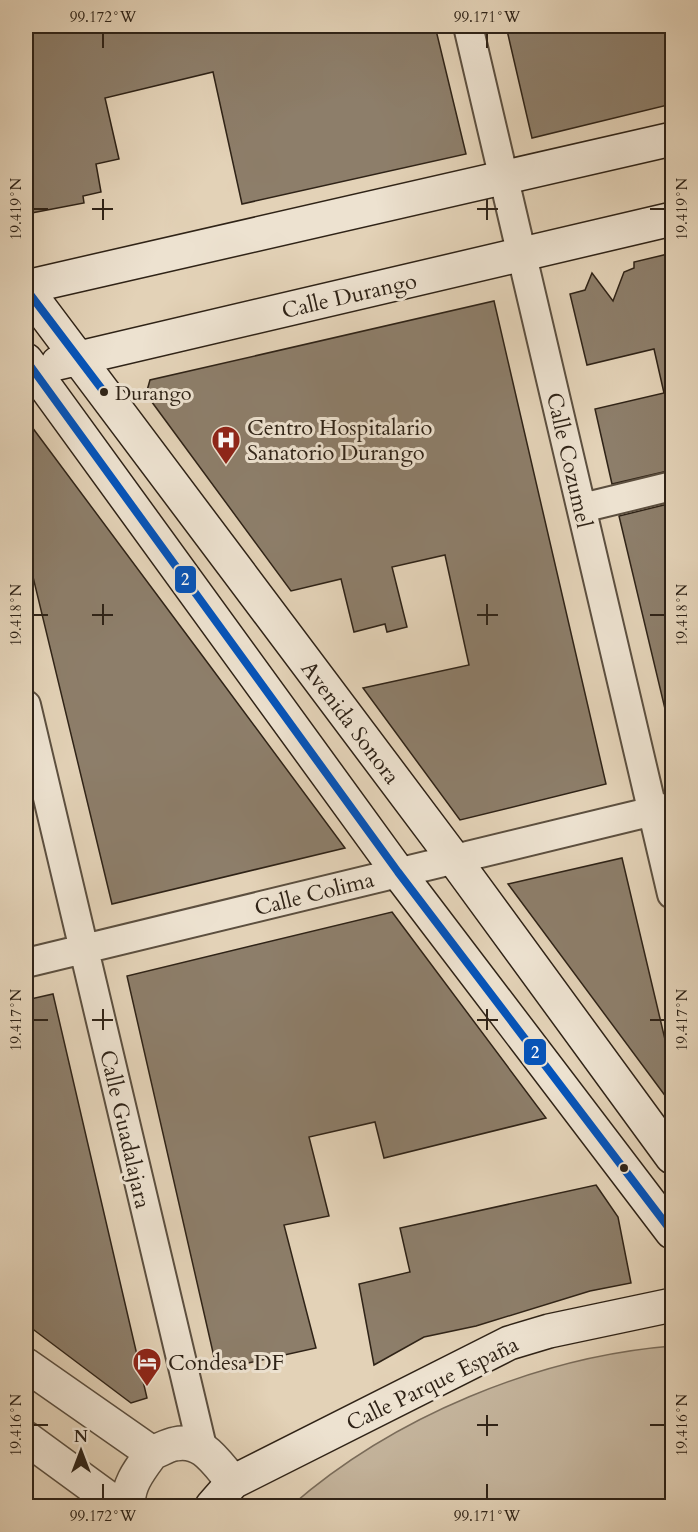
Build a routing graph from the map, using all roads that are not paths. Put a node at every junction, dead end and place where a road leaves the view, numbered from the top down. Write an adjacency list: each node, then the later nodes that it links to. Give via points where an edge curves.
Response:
1 (468, 26): 3 (street, Calle Cozumel)
2 (672, 138): 3 (main road)
3 (504, 177): 5 (street, Calle Cozumel); 6 (main road)
4 (672, 219): 5 (main road, Calle Durango)
5 (522, 254): 7 (main road, Calle Durango); 10 (street, Calle Cozumel)
6 (26, 288): 7 (main road, Avenida Sonora)
7 (78, 358): 8 (main road, Calle Durango); 11 (main road, Avenida Sonora)
8 (28, 367): 12 (main road)
9 (672, 486): 10 (street)
10 (582, 508): 14 (street, Calle Cozumel)
11 (298, 651): 12 (main road); 15 (main road, Avenida Sonora)
12 (257, 679): 16 (main road)
13 (26, 705): 18 (street, Calle Guadalajara)
14 (663, 808): 15 (street, Calle Colima); 17 (street, Calle Cozumel)
15 (454, 859): 16 (street, Calle Colima); 20 (main road, Avenida Sonora)
16 (398, 872): 18 (street, Calle Colima); 21 (main road)
17 (672, 894)
18 (83, 949): 19 (street, Calle Colima); 28 (street, Calle Guadalajara)
19 (26, 963)
20 (574, 1022): 21 (main road); 22 (main road, Avenida Sonora)
21 (536, 1052): 23 (main road)
22 (670, 1154): 23 (main road)
23 (631, 1177): 24 (main road)
24 (672, 1232)
25 (672, 1305): 30 (main road, Calle Parque España, via 508,1343)
26 (26, 1365): 29 (main road)
27 (26, 1438): 31 (main road)
28 (202, 1447): 29 (main road, via 176,1444); 30 (main road)
29 (153, 1453): 32 (main road, via 134,1477)
30 (233, 1482): 33 (main road, Calle Parque España)
31 (119, 1506)
32 (129, 1506)
33 (212, 1506)

